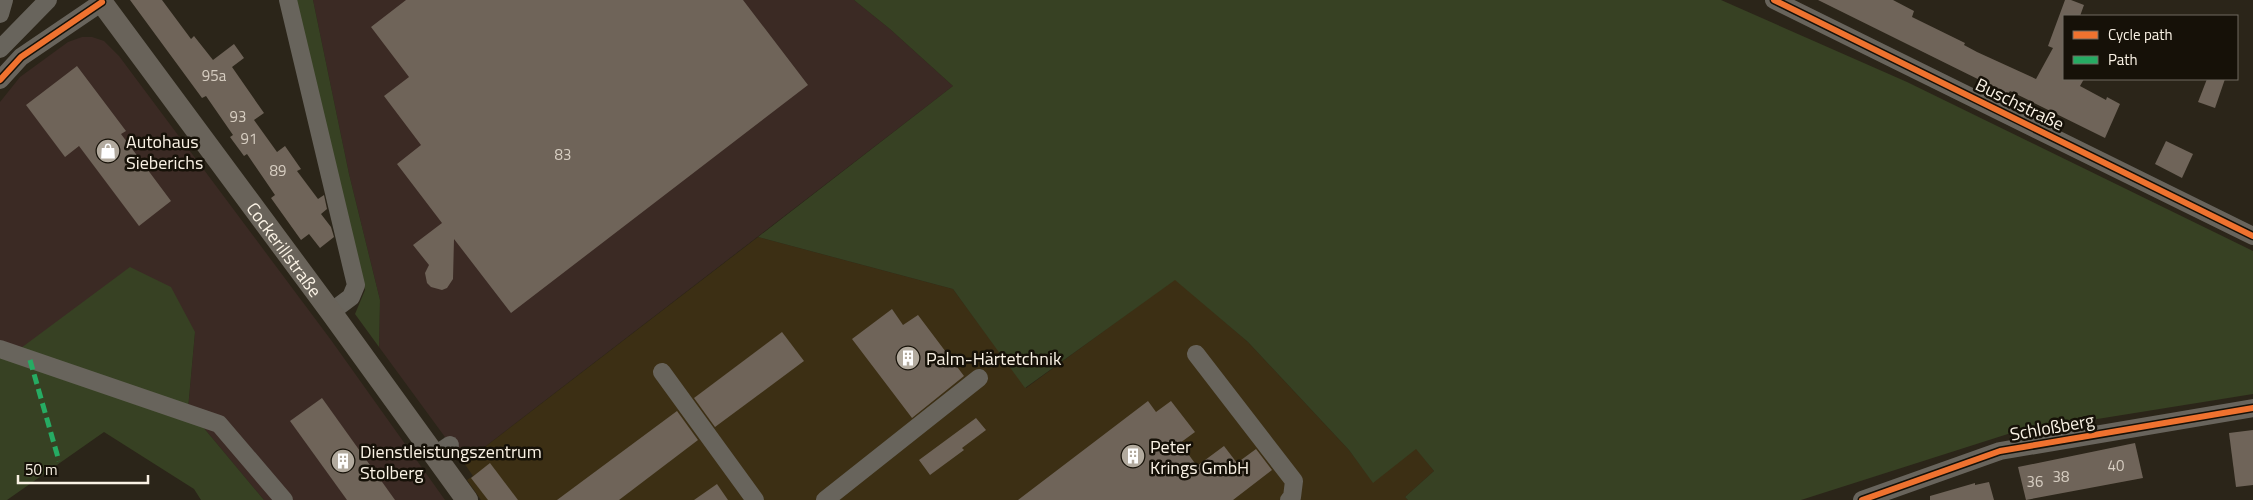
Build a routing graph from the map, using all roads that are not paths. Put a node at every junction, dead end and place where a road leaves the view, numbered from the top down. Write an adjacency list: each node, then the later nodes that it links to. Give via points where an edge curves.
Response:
1 (4, 0): 6 (street)
2 (48, 0): 7 (street)
3 (288, 0): 11 (street, via 356,284 350,297)
4 (1774, 0): 10 (street, Buschstraße)
5 (101, 1): 8 (street); 11 (main road, Cockerillstraße)
6 (0, 14)
7 (3, 39): 8 (street)
8 (21, 57): 9 (street)
9 (0, 80)
10 (2253, 236)
11 (331, 312): 18 (main road, Cockerillstraße, via 442,450)
12 (0, 348): 17 (street, via 219,424)
13 (1196, 354): 21 (street, via 1294,481)
14 (662, 372): 19 (street)
15 (979, 378): 20 (street)
16 (2253, 408): 22 (street, Schloßberg, via 2000,451)
17 (284, 500)
18 (467, 500)
19 (755, 500)
20 (825, 500)
21 (1289, 500)
22 (1862, 500)

